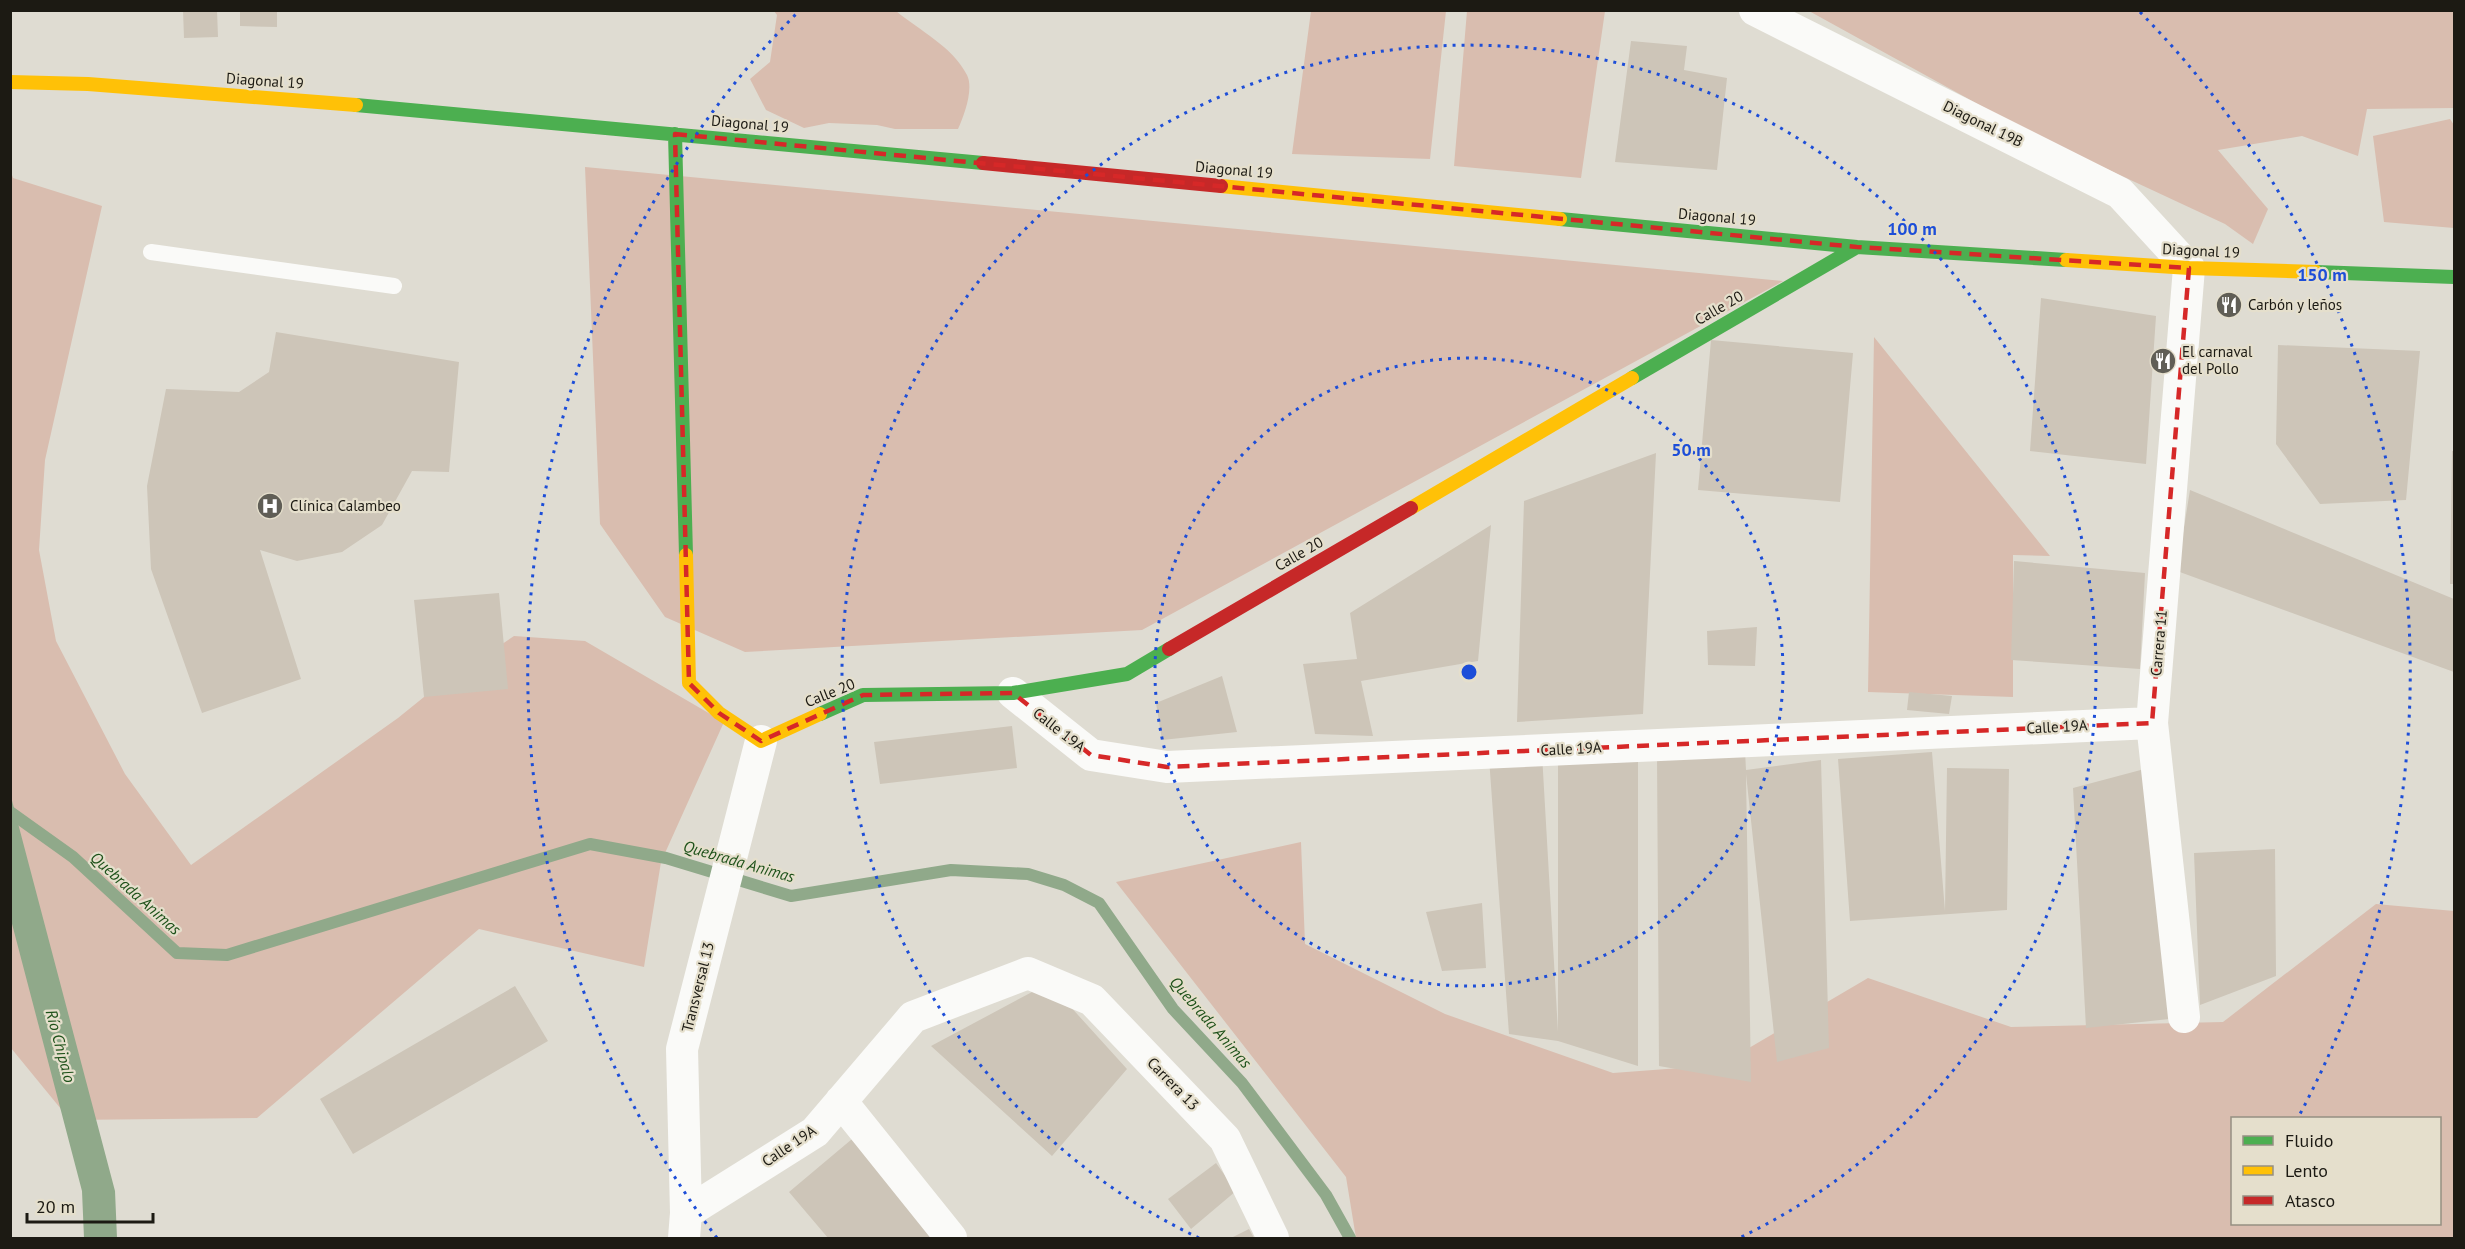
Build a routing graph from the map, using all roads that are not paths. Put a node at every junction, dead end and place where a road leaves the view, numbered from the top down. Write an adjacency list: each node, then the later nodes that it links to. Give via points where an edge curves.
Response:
1 (1755, 10): 6 (street, Diagonal 19B, via 2120,193)
2 (10, 82): 3 (street, Diagonal 19, via 375,105)
3 (675, 134): 4 (street, Diagonal 19); 11 (street, via 689,683 719,714)
4 (1857, 247): 6 (street, Diagonal 19); 9 (street, Calle 20, via 1127,674)
5 (151, 252): 8 (lane)
6 (2189, 268): 7 (street, Diagonal 19); 10 (street, Carrera 11)
7 (2454, 277)
8 (394, 286)
9 (1013, 693): 10 (street, Calle 19A, via 1091,755 1167,767); 11 (street, Calle 20, via 863,695)
10 (2152, 723): 13 (street, Carrera 11)
11 (761, 741): 15 (street, Transversal 13, via 682,1049)
12 (1028, 974): 14 (street, Calle 19A, via 913,1017); 17 (street, Carrera 13, via 1092,1000 1225,1139)
13 (2184, 1017)
14 (841, 1101): 15 (street, Calle 19A, via 815,1132); 16 (street)
15 (685, 1226)
16 (951, 1239)
17 (1273, 1239)

